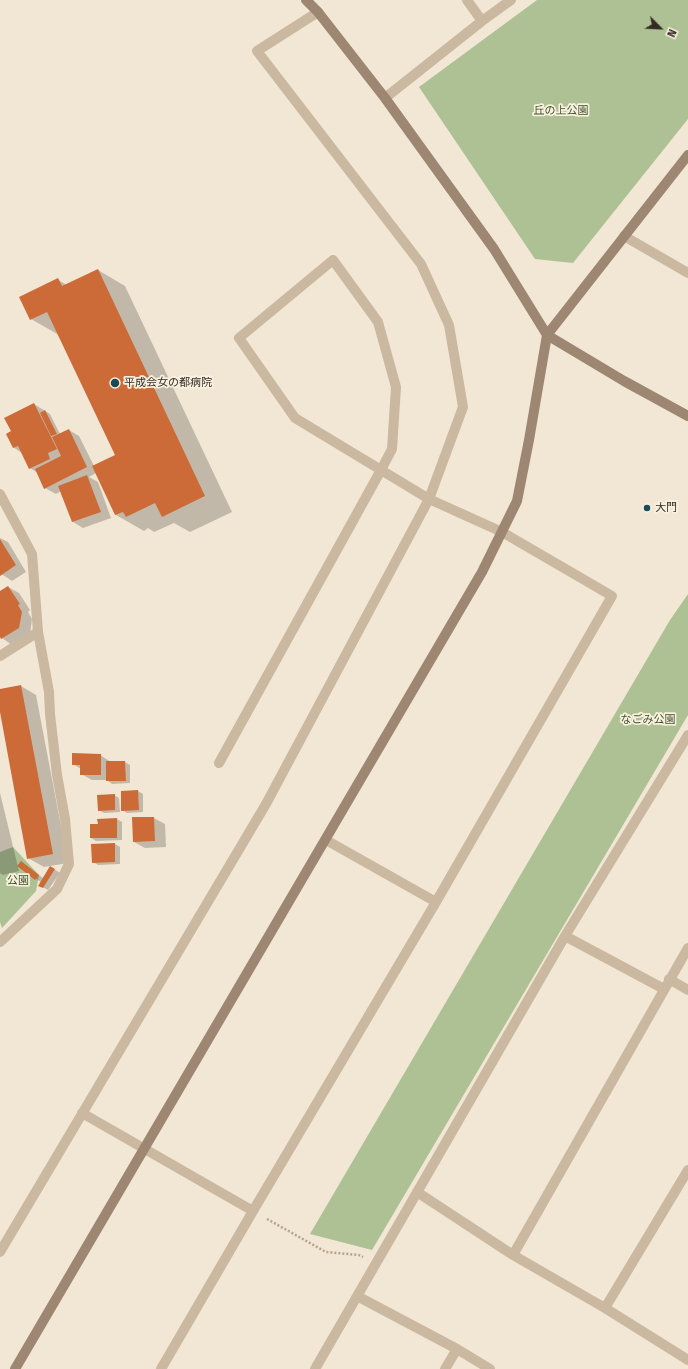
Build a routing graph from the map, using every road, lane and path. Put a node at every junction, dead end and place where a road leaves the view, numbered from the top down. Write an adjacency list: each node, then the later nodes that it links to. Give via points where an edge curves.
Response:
1 (306, 0): 4 (street)
2 (467, 0): 5 (street)
3 (511, 0): 5 (street)
4 (318, 12): 6 (street); 14 (street, via 257,51 421,264 450,324 463,407)
5 (482, 21): 6 (street)
6 (385, 98): 10 (street, via 494,249)
7 (688, 155): 8 (street)
8 (624, 236): 9 (street); 10 (street)
9 (688, 273)
10 (547, 335): 11 (street); 16 (street, via 517,501)
11 (688, 416)
12 (381, 470): 12 (street, via 295,418 239,338 333,260 378,322 396,387 392,449); 14 (street); 20 (street)
13 (0, 494): 15 (street)
14 (429, 499): 16 (street); 29 (street, via 266,804)
15 (4, 510): 17 (street, via 32,554)
16 (502, 532): 21 (street, via 482,572); 22 (street, via 612,596)
17 (38, 632): 18 (street); 24 (street, via 49,692 53,745 69,864 57,890)
18 (0, 656)
19 (688, 735): 23 (street)
20 (219, 763)
21 (326, 840): 22 (street); 30 (street)
22 (436, 902): 33 (street)
23 (565, 936): 27 (street); 32 (street)
24 (0, 942)
25 (688, 948): 26 (street)
26 (669, 979): 27 (street); 28 (street)
27 (664, 989): 35 (street)
28 (688, 990)
29 (82, 1114): 30 (street); 34 (street)
30 (145, 1148): 33 (street); 41 (street)
31 (688, 1170): 38 (street)
32 (417, 1192): 35 (street); 36 (street)
33 (253, 1211): 36 (path, via 326,1252 359,1255); 42 (street)
34 (0, 1252)
35 (514, 1255): 38 (street)
36 (376, 1262): 37 (street)
37 (357, 1296): 39 (street); 43 (street)
38 (606, 1308): 40 (street)
39 (457, 1349): 44 (street); 45 (street)
40 (686, 1356)
41 (16, 1369)
42 (161, 1369)
43 (315, 1369)
44 (445, 1369)
45 (490, 1369)

